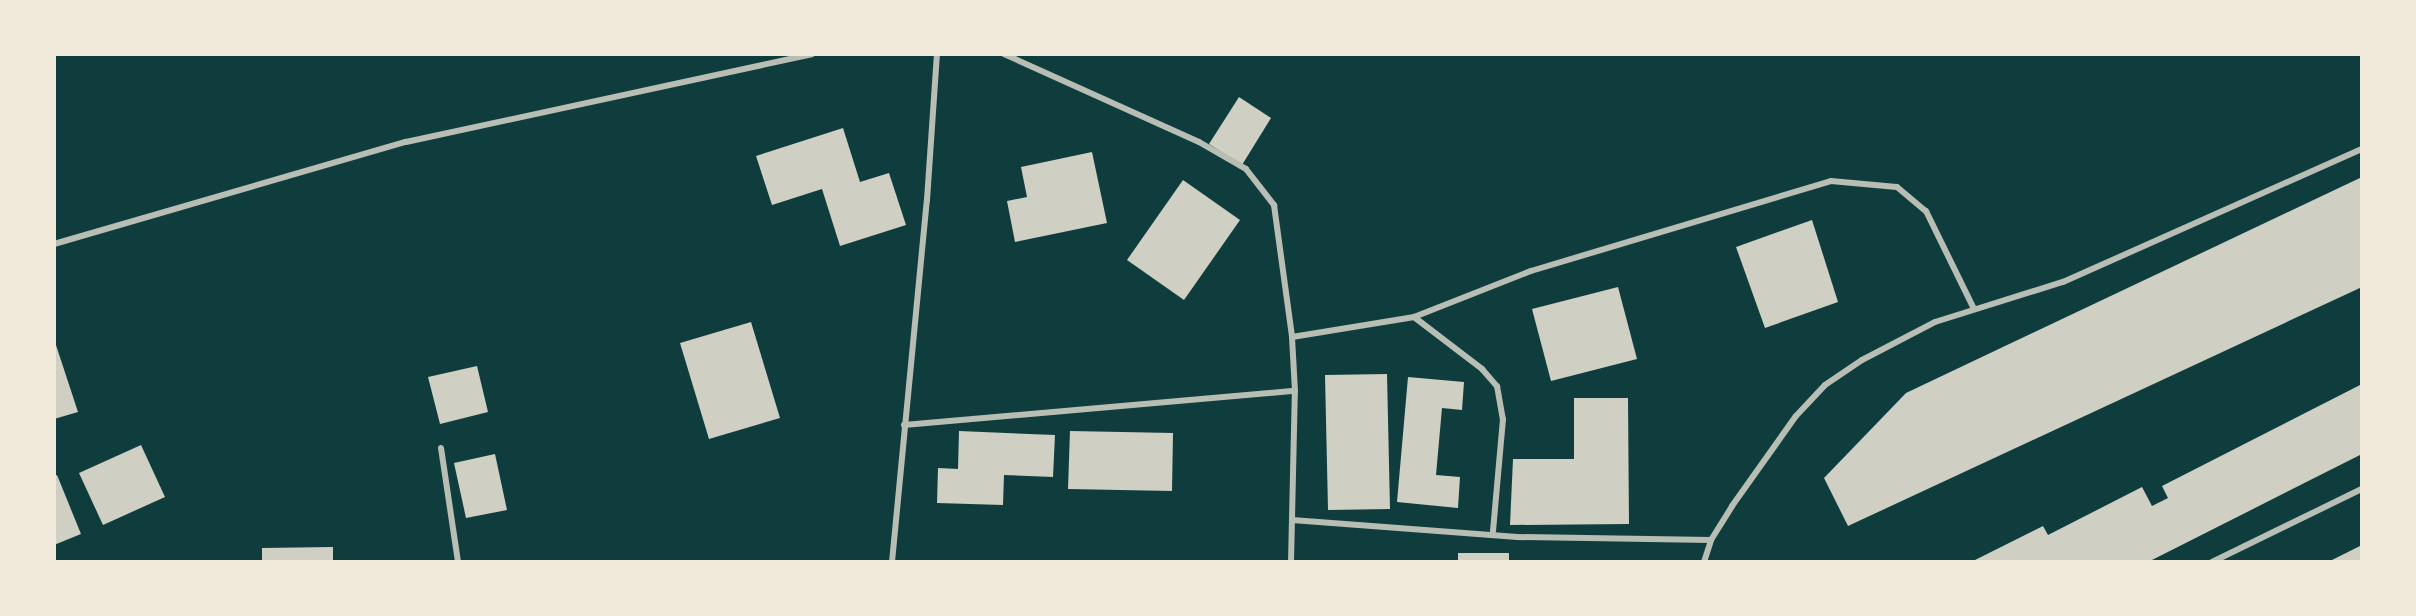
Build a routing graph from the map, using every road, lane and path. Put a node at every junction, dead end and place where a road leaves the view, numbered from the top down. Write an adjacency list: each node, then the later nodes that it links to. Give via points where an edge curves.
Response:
1 (812, 54): 5 (street, via 406,142)
2 (937, 54): 10 (street)
3 (1004, 54): 8 (street, via 1199,142 1246,169 1274,205)
4 (2362, 149): 6 (street, via 2063,282)
5 (54, 244)
6 (1974, 309): 7 (street, via 1926,212 1897,187 1832,181 1531,271); 15 (street, via 1885,346 1825,386 1796,416)
7 (1414, 316): 8 (street); 14 (street, via 1482,369 1497,386 1503,419)
8 (1292, 337): 9 (street)
9 (1295, 391): 10 (street); 13 (street)
10 (904, 425): 17 (street)
11 (441, 448): 16 (street)
12 (2362, 489): 20 (street)
13 (1292, 520): 14 (street); 18 (street)
14 (1493, 532): 15 (street, via 1517,537)
15 (1711, 540): 19 (street)
16 (458, 562)
17 (892, 562)
18 (1291, 562)
19 (1704, 562)
20 (2212, 562)

